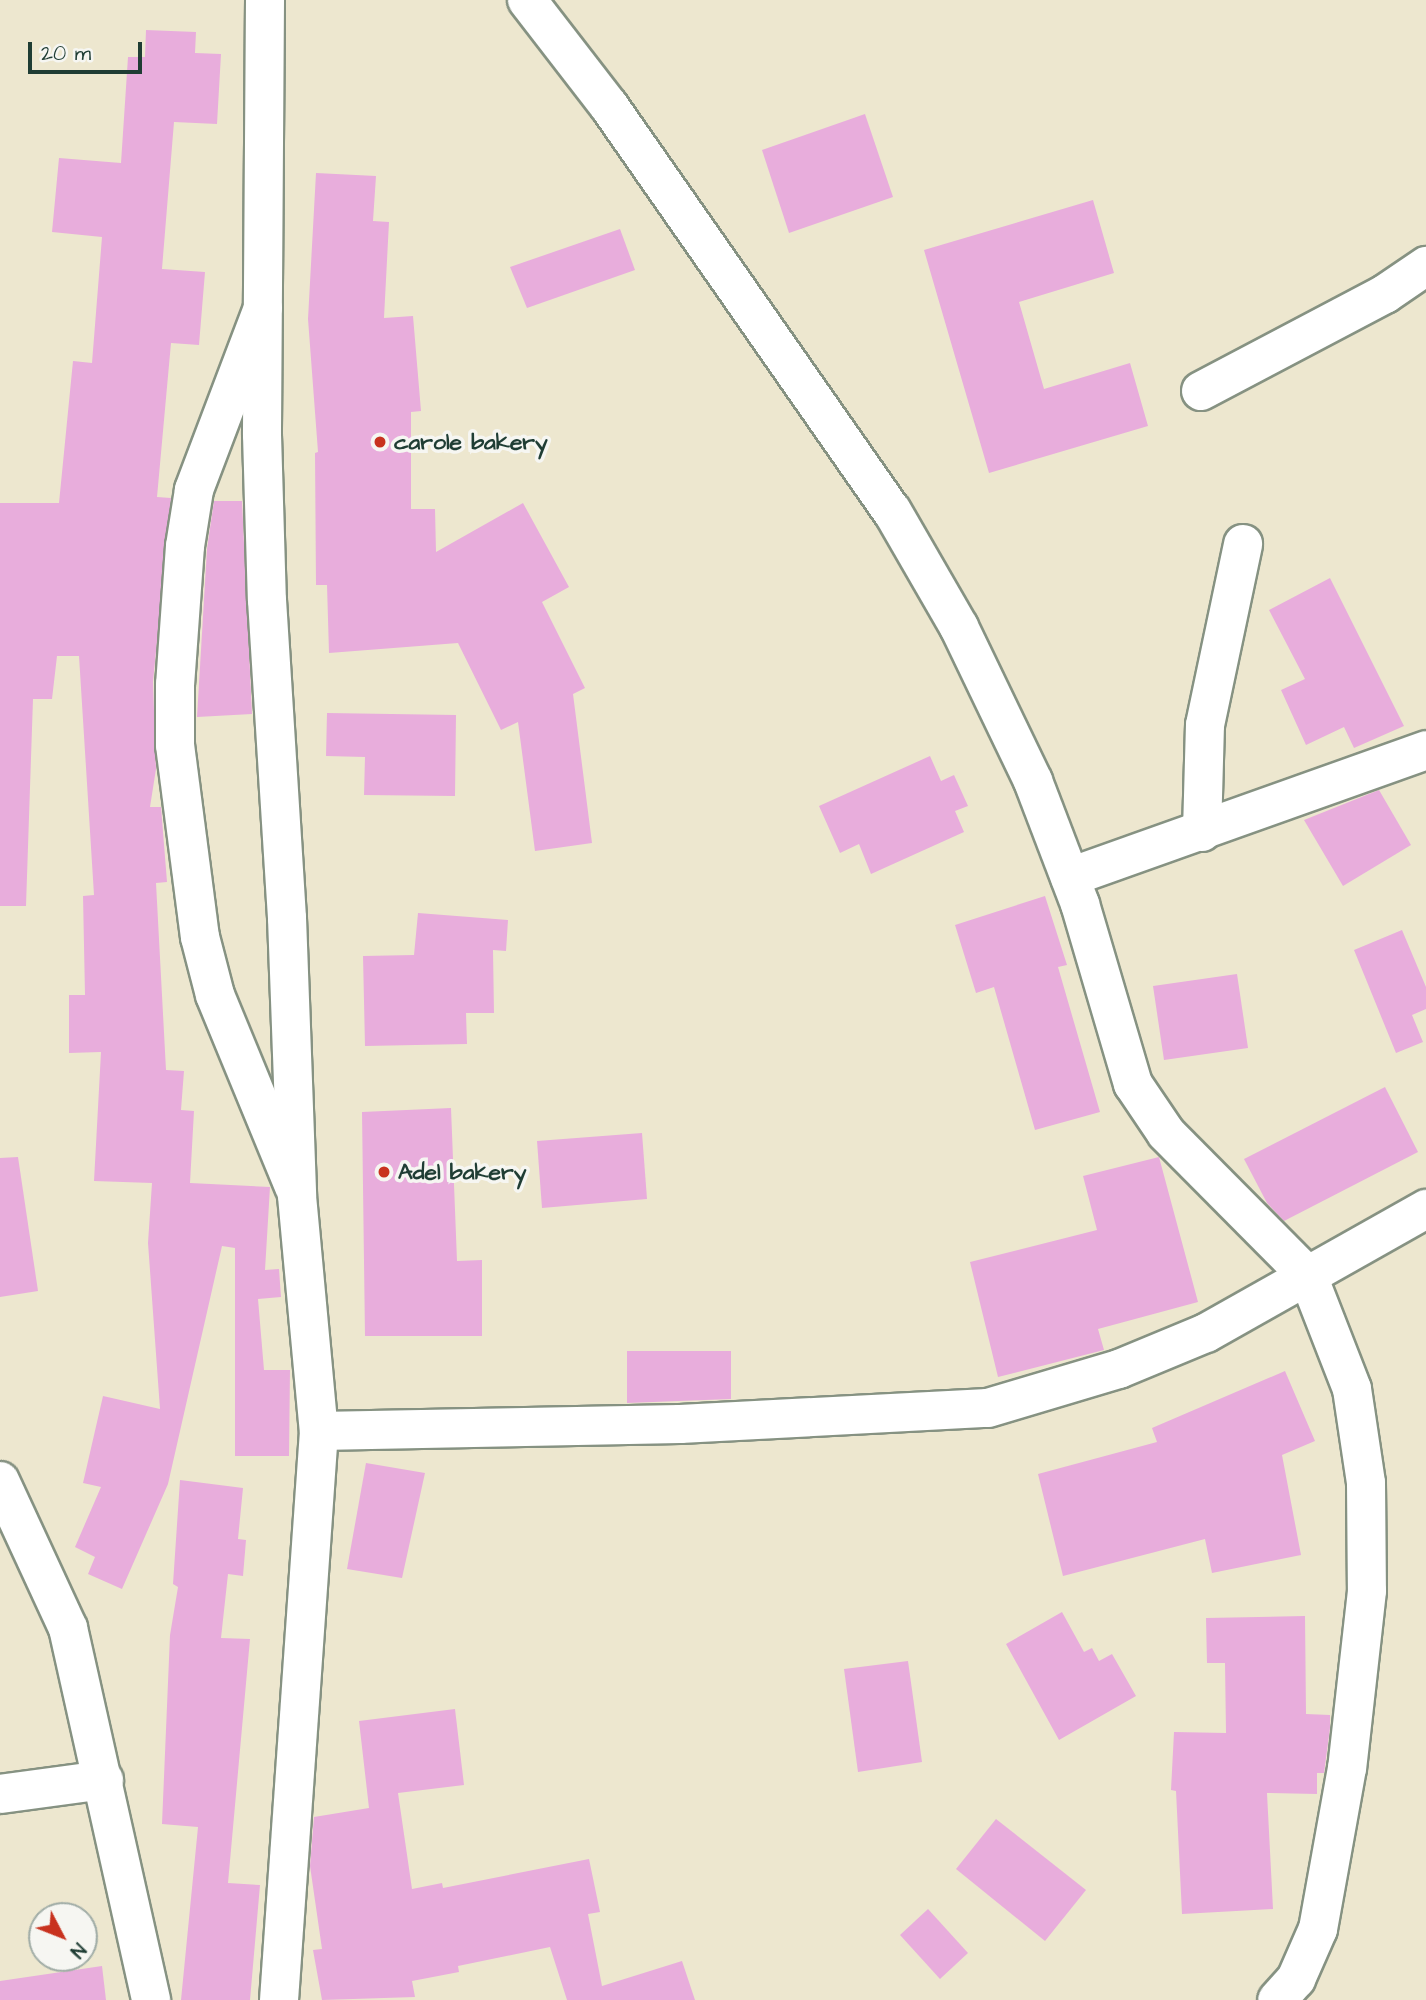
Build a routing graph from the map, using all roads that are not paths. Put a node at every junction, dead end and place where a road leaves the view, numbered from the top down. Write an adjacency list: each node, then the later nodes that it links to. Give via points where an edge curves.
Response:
1 (265, 0): 4 (street)
2 (527, 0): 9 (street, via 608,106 892,511 960,627 1033,781)
3 (1426, 266): 5 (street, via 1385,294)
4 (263, 308): 10 (street, via 266,572 287,918); 10 (street, via 194,490 178,629 175,745 200,937 215,995)
5 (1201, 391)
6 (1243, 544): 8 (street, via 1205,725)
7 (1426, 750): 8 (street)
8 (1202, 832): 9 (street)
9 (1070, 877): 12 (street, via 1133,1084 1166,1133)
10 (297, 1196): 13 (street)
11 (1426, 1209): 12 (street)
12 (1308, 1276): 13 (street, via 1206,1333 1131,1364 988,1408 680,1423); 19 (street, via 1352,1389 1366,1483 1367,1591 1347,1768 1318,1929 1296,1979)
13 (319, 1431): 18 (street)
14 (0, 1481): 15 (street, via 68,1628)
15 (104, 1780): 16 (street); 17 (street)
16 (0, 1794)
17 (151, 2000)
18 (279, 2000)
19 (1278, 2000)

